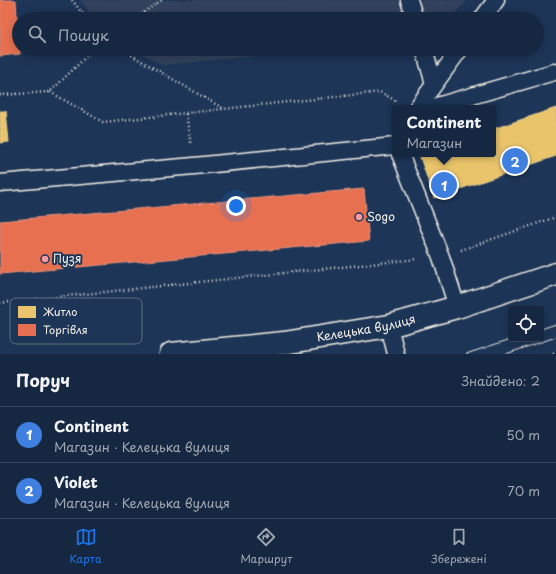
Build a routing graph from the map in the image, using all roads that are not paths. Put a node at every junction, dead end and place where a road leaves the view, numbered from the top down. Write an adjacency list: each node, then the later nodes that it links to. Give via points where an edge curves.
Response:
1 (410, 0): 3 (lane)
2 (496, 0): 4 (lane)
3 (413, 12)
4 (487, 12)
5 (426, 56): 8 (lane)
6 (455, 56): 8 (lane)
7 (554, 72): 10 (lane)
8 (434, 84): 9 (lane)
9 (419, 105)
10 (440, 105)
11 (392, 146): 13 (lane)
12 (401, 157): 15 (lane, via 441,257)
13 (0, 183)
14 (556, 274): 15 (main road, Келецька вулиця)
15 (457, 307): 16 (main road, Келецька вулиця)
16 (389, 326): 17 (main road, Келецька вулиця, via 284,343); 18 (lane)
17 (170, 354)
18 (396, 354)

